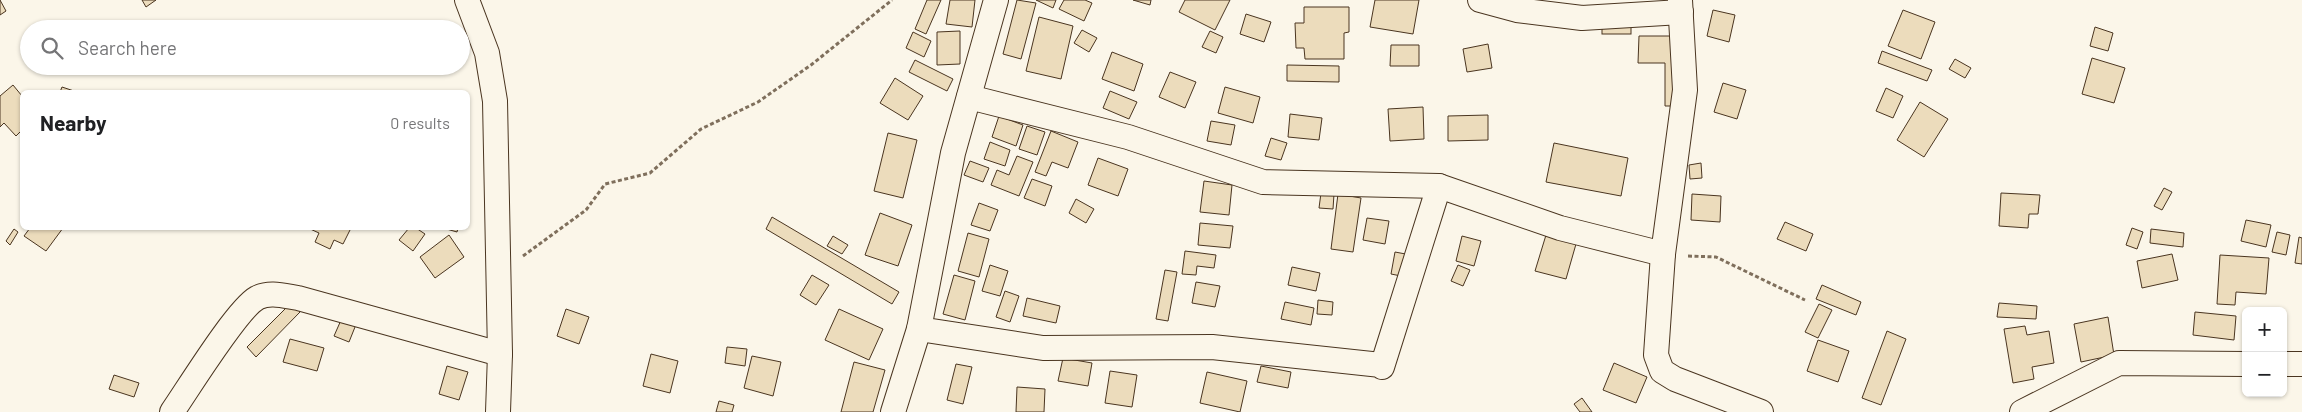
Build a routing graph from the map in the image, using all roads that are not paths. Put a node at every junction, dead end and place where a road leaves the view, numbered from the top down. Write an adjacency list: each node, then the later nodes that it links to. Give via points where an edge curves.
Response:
1 (467, 0): 9 (street, via 487,53 495,101)
2 (996, 0): 5 (street)
3 (1480, 0): 4 (street, via 1517,10 1582,18)
4 (1680, 6): 7 (street, via 1685,90)
5 (969, 96): 6 (street, via 1128,137 1263,182); 8 (street, via 954,153)
6 (1438, 186): 7 (street, via 1560,228); 8 (street, via 1382,368 1381,365 1212,347 1043,348)
7 (1663, 254): 16 (street, via 1656,355 1662,371)
8 (919, 329): 15 (street)
9 (500, 354): 13 (street, via 298,298 270,294 256,298 239,316); 14 (street)
10 (2242, 364): 17 (street, via 2119,363)
11 (2287, 364): 12 (street)
12 (2302, 364)
13 (172, 412)
14 (498, 412)
15 (893, 412)
16 (1761, 412)
17 (2022, 412)

